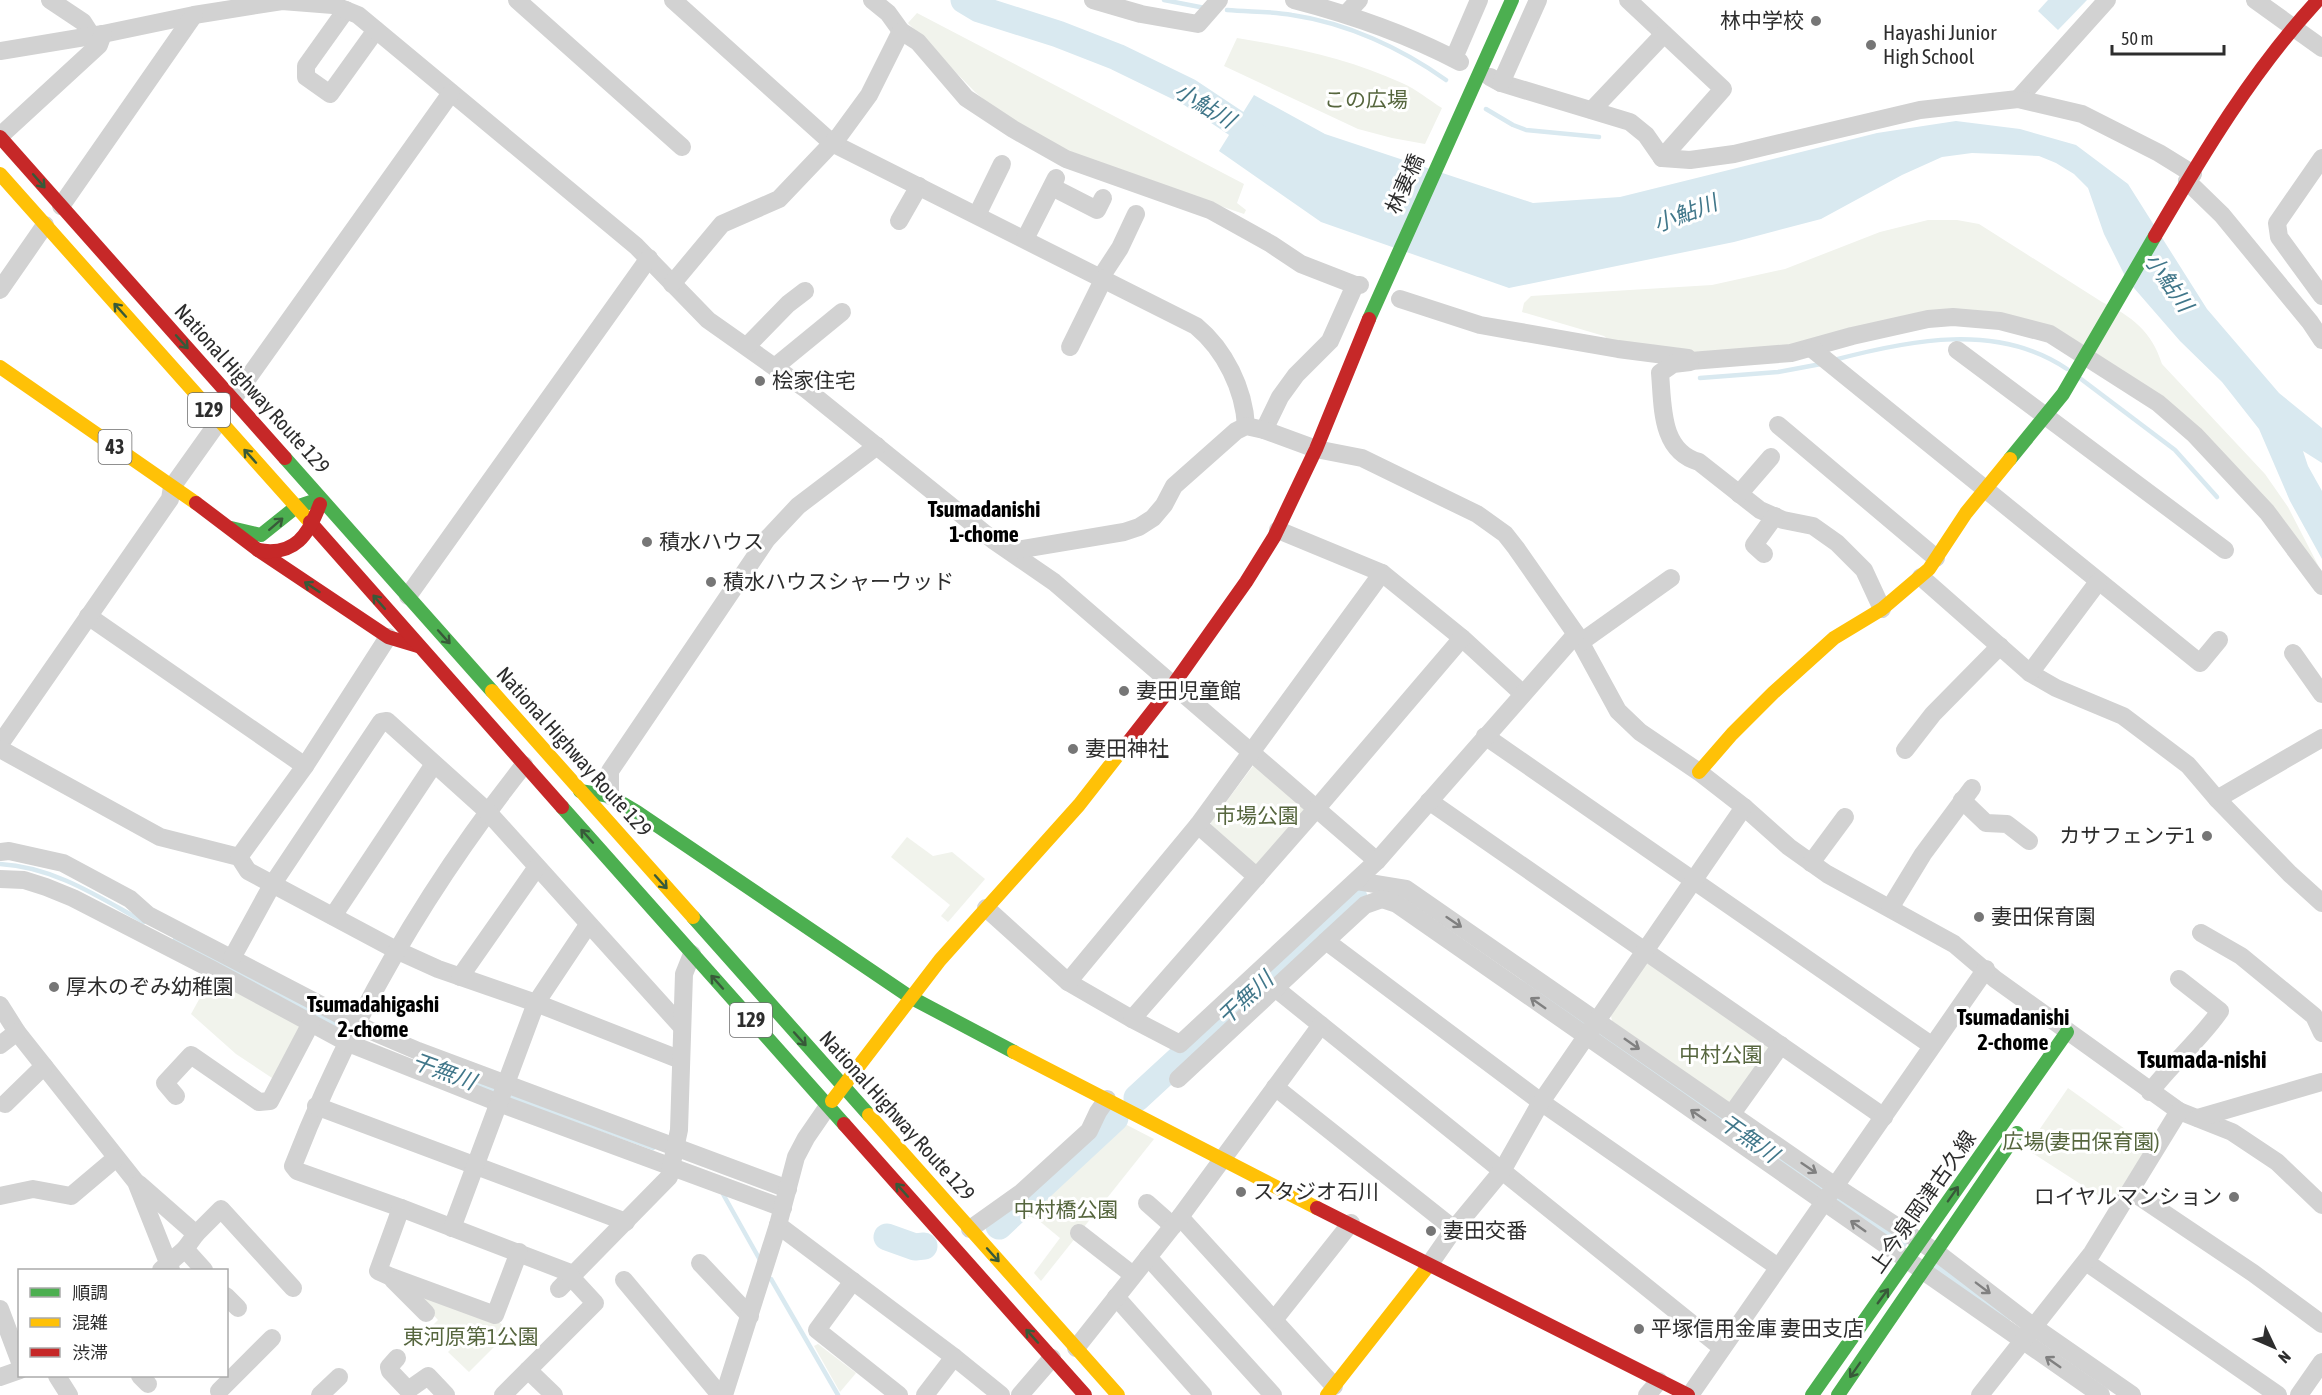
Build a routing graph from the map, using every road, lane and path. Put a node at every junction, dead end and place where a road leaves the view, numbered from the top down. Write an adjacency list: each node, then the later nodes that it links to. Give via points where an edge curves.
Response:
1 (50, 0): 24 (street)
2 (518, 0): 32 (street)
3 (673, 0): 31 (street)
4 (872, 0): 22 (street)
5 (1093, 0): 6 (street, via 1198,24)
6 (1219, 0)
7 (1294, 0): 18 (street)
8 (1359, 0): 18 (street)
9 (1479, 0): 18 (street, via 1457,60)
10 (1512, 0): 70 (main road, 林妻橋, via 1392,266)
11 (1538, 0): 29 (street, via 1496,80)
12 (1628, 0): 23 (street)
13 (2107, 0): 28 (street)
14 (2255, 0): 20 (street)
15 (2318, 0): 20 (main road)
16 (310, 1): 17 (street); 19 (street, via 282,1)
17 (346, 10): 21 (street); 21 (street, via 306,66 306,77 330,94)
18 (1346, 14)
19 (194, 15): 24 (street); 39 (street)
20 (2292, 28): 25 (street); 37 (main road)
21 (376, 30): 27 (street)
22 (901, 31): 31 (street, via 869,95); 68 (street, via 918,42 966,98 1013,129 1058,154 1210,210 1301,264 1358,285 1330,341 1290,382)
23 (1664, 34): 29 (street); 33 (street, via 1723,89)
24 (97, 35): 26 (street); 30 (street, via 99,45)
25 (2322, 48)
26 (0, 51)
27 (451, 93): 46 (street); 64 (street)
28 (2018, 99): 33 (street, via 1920,110 1734,154 1690,160); 37 (street, via 2082,114 2159,153)
29 (1592, 110): 33 (street, via 1630,122 1646,135)
30 (0, 136): 39 (main road, National Highway Route 129 / 129, one-way to 39)
31 (832, 143): 38 (street); 48 (street, via 779,200 722,224)
32 (682, 147)
33 (1662, 158)
34 (2322, 158): 51 (street, via 2277,223 2279,237)
35 (1002, 164): 42 (street)
36 (0, 174): 44 (main road, 129)
37 (2190, 177): 54 (street); 63 (main road)
38 (920, 186): 42 (street); 43 (street)
39 (61, 206): 64 (main road, National Highway Route 129 / 129, one-way to 64)
40 (1097, 210): 45 (street, via 1054,182)
41 (1136, 214): 47 (street)
42 (977, 215): 45 (street)
43 (899, 221)
44 (45, 225): 49 (street); 66 (main road, 129, one-way to 44)
45 (1025, 239): 47 (street)
46 (650, 258): 48 (street); 91 (street)
47 (1102, 278): 57 (street); 68 (street, via 1196,326 1211,338 1228,365)
48 (672, 284): 56 (street, via 708,320)
49 (0, 290)
50 (805, 291): 56 (street)
51 (2322, 296)
52 (1400, 299): 60 (street, via 1480,325)
53 (843, 312): 61 (street)
54 (2316, 321): 55 (street)
55 (2322, 340)
56 (747, 346): 61 (street)
57 (1070, 347)
58 (1958, 350): 65 (street)
59 (1823, 357): 60 (street, via 1791,353); 63 (street, via 1906,324 1953,316 2000,321 2050,334); 73 (street)
60 (1691, 361): 74 (street, via 1673,364 1660,373 1669,438 1689,459 1699,462)
61 (776, 366): 69 (street)
62 (0, 367): 72 (main road, 43)
63 (2078, 369): 65 (main road); 90 (street, via 2158,403 2195,435 2267,512)
64 (233, 399): 75 (main road, National Highway Route 129 / 129)
65 (2045, 416): 73 (main road); 82 (street)
66 (219, 421): 72 (street); 76 (main road, 129, one-way to 66)
67 (1778, 425): 85 (street)
68 (1255, 428): 70 (street); 83 (street, via 1236,431 1174,486 1153,518 1139,527)
69 (877, 446): 83 (street); 116 (street, via 798,506 767,539 610,771)
70 (1316, 449): 80 (main road, 林妻橋); 96 (street, via 1362,458 1493,524 1516,548)
71 (1771, 457): 74 (street)
72 (172, 487): 79 (main road, 43); 93 (street, via 170,499)
73 (1985, 488): 85 (main road); 89 (street)
74 (1739, 494): 77 (street)
75 (321, 499): 76 (main road, 43); 78 (main road); 91 (main road, National Highway Route 129 / 129)
76 (296, 507): 78 (main road, 129); 79 (main road, 43, one-way to 76, via 261,535)
77 (1775, 516): 84 (street, via 1754,545); 92 (street, via 1814,526 1837,543 1864,570)
78 (312, 526): 81 (main road, via 287,549 277,553); 98 (main road, 129, one-way to 78)
79 (230, 527): 81 (main road, 43)
80 (1278, 530): 86 (street); 102 (main road, 林妻橋)
81 (258, 550): 94 (main road, 43, one-way to 81)
82 (2225, 550)
83 (1011, 551): 102 (street, via 1054,582)
84 (1764, 554)
85 (1936, 558): 87 (main road)
86 (1382, 573): 95 (street); 110 (street)
87 (1921, 576): 92 (main road); 99 (street)
88 (1671, 578): 96 (street)
89 (2098, 582): 97 (street, via 2200,663); 101 (street)
90 (2322, 586)
91 (408, 596): 115 (main road, National Highway Route 129 / 129, one-way to 115)
92 (1882, 609): 114 (main road, via 1834,638 1773,693)
93 (88, 616): 107 (street); 113 (street)
94 (388, 637): 98 (main road, 43); 113 (street)
95 (1462, 638): 103 (street); 120 (street)
96 (1579, 638): 103 (street); 114 (street, via 1618,711 1640,732)
97 (2219, 640)
98 (417, 646): 112 (main road, 129)
99 (2000, 646): 101 (street); 109 (street)
100 (2293, 653): 104 (street)
101 (2030, 673): 117 (street, via 2123,716 2188,765)
102 (1173, 685): 110 (street); 137 (main road, 林妻橋, via 1079,806)
103 (1523, 694): 105 (street)
104 (2322, 694)
105 (1485, 736): 118 (street); 133 (street)
106 (2322, 738): 117 (street)
107 (0, 744)
108 (0, 749): 126 (street, via 160,837)
109 (1905, 750)
110 (1252, 751): 120 (street); 123 (street)
111 (434, 764): 121 (street); 134 (street, via 387,721 381,722); 139 (street)
112 (524, 765): 121 (street); 145 (main road, 129, one-way to 112)
113 (305, 766): 126 (street)
114 (1699, 772): 119 (street)
115 (580, 791): 116 (main road); 173 (main road, National Highway Route 129 / 129, one-way to 173)
116 (610, 796): 152 (main road)
117 (2217, 799): 136 (street)
118 (1429, 801): 127 (street); 144 (street)
119 (1744, 807): 128 (street); 133 (street)
120 (1317, 808): 127 (street); 130 (street)
121 (487, 811): 129 (street); 143 (street)
122 (1845, 817): 128 (street)
123 (1198, 825): 130 (street); 150 (street)
124 (2030, 841): 138 (street, via 2007,824 1986,823 1967,794)
125 (0, 852): 146 (street, via 9,850 63,863 130,899 148,915)
126 (239, 857): 134 (street, via 248,871)
127 (1377, 861): 132 (street)
128 (1811, 863): 138 (street)
129 (537, 867): 140 (street); 148 (street)
130 (1257, 877): 155 (street)
131 (0, 879): 157 (street, via 24,880 73,898)
132 (1357, 881): 135 (street); 155 (street, via 1180,1044)
133 (1694, 882): 144 (street); 167 (street)
134 (272, 885): 139 (street); 146 (street)
135 (1392, 894): 142 (street, via 1365,904); 156 (street, one-way to 156); 163 (street, one-way to 135)
136 (2320, 898)
137 (986, 908): 150 (street); 152 (main road, 林妻橋)
138 (1890, 908): 147 (street, via 1954,944)
139 (333, 916): 143 (street)
140 (588, 925): 153 (street); 159 (street)
141 (2201, 933): 161 (street, via 2241,956 2300,1012 2314,1016)
142 (1326, 941): 151 (street); 178 (street)
143 (396, 950): 148 (street); 162 (street)
144 (1645, 950): 156 (street); 166 (street)
145 (692, 954): 159 (street, via 684,974); 181 (main road, 129, one-way to 145)
146 (232, 958): 162 (street)
147 (1986, 969): 164 (street); 167 (street)
148 (460, 977): 153 (street)
149 (2179, 979): 175 (street, via 2220,1011)
150 (1068, 982): 155 (street)
151 (1275, 988): 158 (street); 170 (street)
152 (910, 997): 173 (main road, 林妻橋); 177 (main road)
153 (536, 1003): 168 (street); 176 (street)
154 (0, 1005): 160 (street)
155 (1132, 1019)
156 (1597, 1020): 163 (street); 183 (street, one-way to 183)
157 (311, 1023): 162 (street); 172 (street, via 270,1101 253,1102 213,1061 191,1055)
158 (1321, 1025): 174 (street); 191 (street)
159 (682, 1027): 168 (street)
160 (17, 1032): 165 (street); 169 (street)
161 (2322, 1033)
162 (353, 1034): 176 (street); 180 (street)
163 (1585, 1036): 178 (street); 195 (street, one-way to 163)
164 (2074, 1041): 175 (street); 210 (main road, 上今泉岡津古久線, one-way to 164)
165 (0, 1045)
166 (1780, 1045): 183 (street); 184 (street)
167 (1932, 1045): 184 (street)
168 (681, 1060): 187 (street, via 679,1130)
169 (44, 1066): 179 (street); 188 (street)
170 (1178, 1079)
171 (2322, 1082): 185 (street)
172 (166, 1085)
173 (842, 1086): 181 (main road, 林妻橋); 206 (main road, National Highway Route 129 / 129)
174 (1275, 1087): 189 (street); 207 (street)
175 (2150, 1092): 182 (street)
176 (503, 1093): 187 (street); 190 (street)
177 (1107, 1099): 189 (main road); 206 (street, via 1089,1131 1022,1192)
178 (1541, 1102): 191 (street); 219 (street)
179 (5, 1104)
180 (316, 1106): 190 (street); 199 (street, via 293,1166 297,1171)
181 (828, 1106): 193 (street, via 796,1156); 240 (main road, 129, one-way to 181)
182 (2179, 1111): 185 (street); 194 (street)
183 (1731, 1114): 195 (street, one-way to 195)
184 (1884, 1117): 195 (street)
185 (2198, 1118): 198 (street, via 2232,1132 2277,1162)
186 (2023, 1125): 213 (main road, 上今泉岡津古久線)
187 (674, 1157): 193 (street); 200 (street); 202 (street, via 669,1177)
188 (116, 1158): 192 (street); 196 (street, via 71,1196 33,1189)
189 (1223, 1158): 201 (street); 203 (main road)
190 (475, 1165): 202 (street); 205 (street)
191 (1502, 1171): 207 (street); 237 (street)
192 (136, 1182): 209 (street); 220 (street)
193 (788, 1189): 200 (street)
194 (2131, 1191): 215 (street); 233 (street)
195 (1829, 1194): 210 (street); 218 (street, one-way to 195); 219 (street)
196 (0, 1196)
197 (1147, 1203): 201 (street)
198 (2322, 1205)
199 (401, 1208): 205 (street); 223 (street, via 378,1270)
200 (783, 1208): 204 (street)
201 (1176, 1221): 214 (street); 232 (street)
202 (627, 1222): 224 (street)
203 (1351, 1223): 217 (main road); 232 (street)
204 (778, 1226): 226 (street); 231 (street)
205 (452, 1228): 212 (street)
206 (970, 1229): 236 (main road, National Highway Route 129 / 129, one-way to 236)
207 (1454, 1229): 217 (street)
208 (1079, 1233): 222 (street)
209 (196, 1234): 211 (street); 227 (street, via 221,1209)
210 (1920, 1242): 213 (street); 218 (main road, 上今泉岡津古久線)
211 (185, 1249): 220 (street); 221 (street)
212 (519, 1252): 223 (street, via 495,1315); 224 (street)
213 (1936, 1252): 218 (main road, 上今泉岡津古久線); 234 (street, one-way to 234)
214 (1148, 1257): 222 (street); 264 (street)
215 (2086, 1262): 234 (street); 271 (street)
216 (700, 1263): 231 (street)
217 (1428, 1265): 249 (main road); 251 (main road)
218 (1915, 1266): 234 (street); 266 (main road, 上今泉岡津古久線, one-way to 218); 267 (main road, 上今泉岡津古久線, one-way to 267)
219 (1778, 1267): 237 (street)
220 (167, 1268)
221 (203, 1269)
222 (1133, 1275): 228 (street)
223 (389, 1276): 230 (street)
224 (568, 1280): 243 (street, via 595,1303)
225 (624, 1280): 256 (street, via 674,1332)
226 (853, 1281): 239 (street); 257 (street, via 817,1330)
227 (293, 1288)
228 (1116, 1297): 236 (street); 263 (street)
229 (0, 1309): 238 (street)
230 (426, 1313)
231 (750, 1317): 256 (street)
232 (1274, 1320): 251 (street)
233 (2322, 1324)
234 (2029, 1334): 268 (street); 269 (street, one-way to 234); 270 (street)
235 (273, 1338): 248 (street)
236 (1076, 1348): 262 (main road, National Highway Route 129 / 129)
237 (1722, 1348): 265 (street)
238 (18, 1357)
239 (954, 1357): 258 (street); 259 (street)
240 (1052, 1358): 260 (street); 261 (main road, 129)
241 (2322, 1362): 272 (street)
242 (390, 1363): 253 (street, via 408,1390 428,1376)
243 (528, 1370): 254 (street); 255 (street)
244 (18, 1371): 245 (street)
245 (0, 1377)
246 (58, 1377): 252 (street)
247 (339, 1377): 250 (street)
248 (218, 1387)
249 (1653, 1388): 265 (main road)
250 (321, 1390)
251 (1330, 1390)
252 (69, 1395)
253 (446, 1395)
254 (503, 1395)
255 (554, 1395)
256 (722, 1395)
257 (898, 1395)
258 (925, 1395)
259 (1001, 1395)
260 (1020, 1395)
261 (1084, 1395)
262 (1118, 1395)
263 (1203, 1395)
264 (1273, 1395)
265 (1689, 1395)
266 (1812, 1395)
267 (1838, 1395)
268 (1980, 1395)
269 (2101, 1395)
270 (2132, 1395)
271 (2278, 1395)
272 (2299, 1395)

